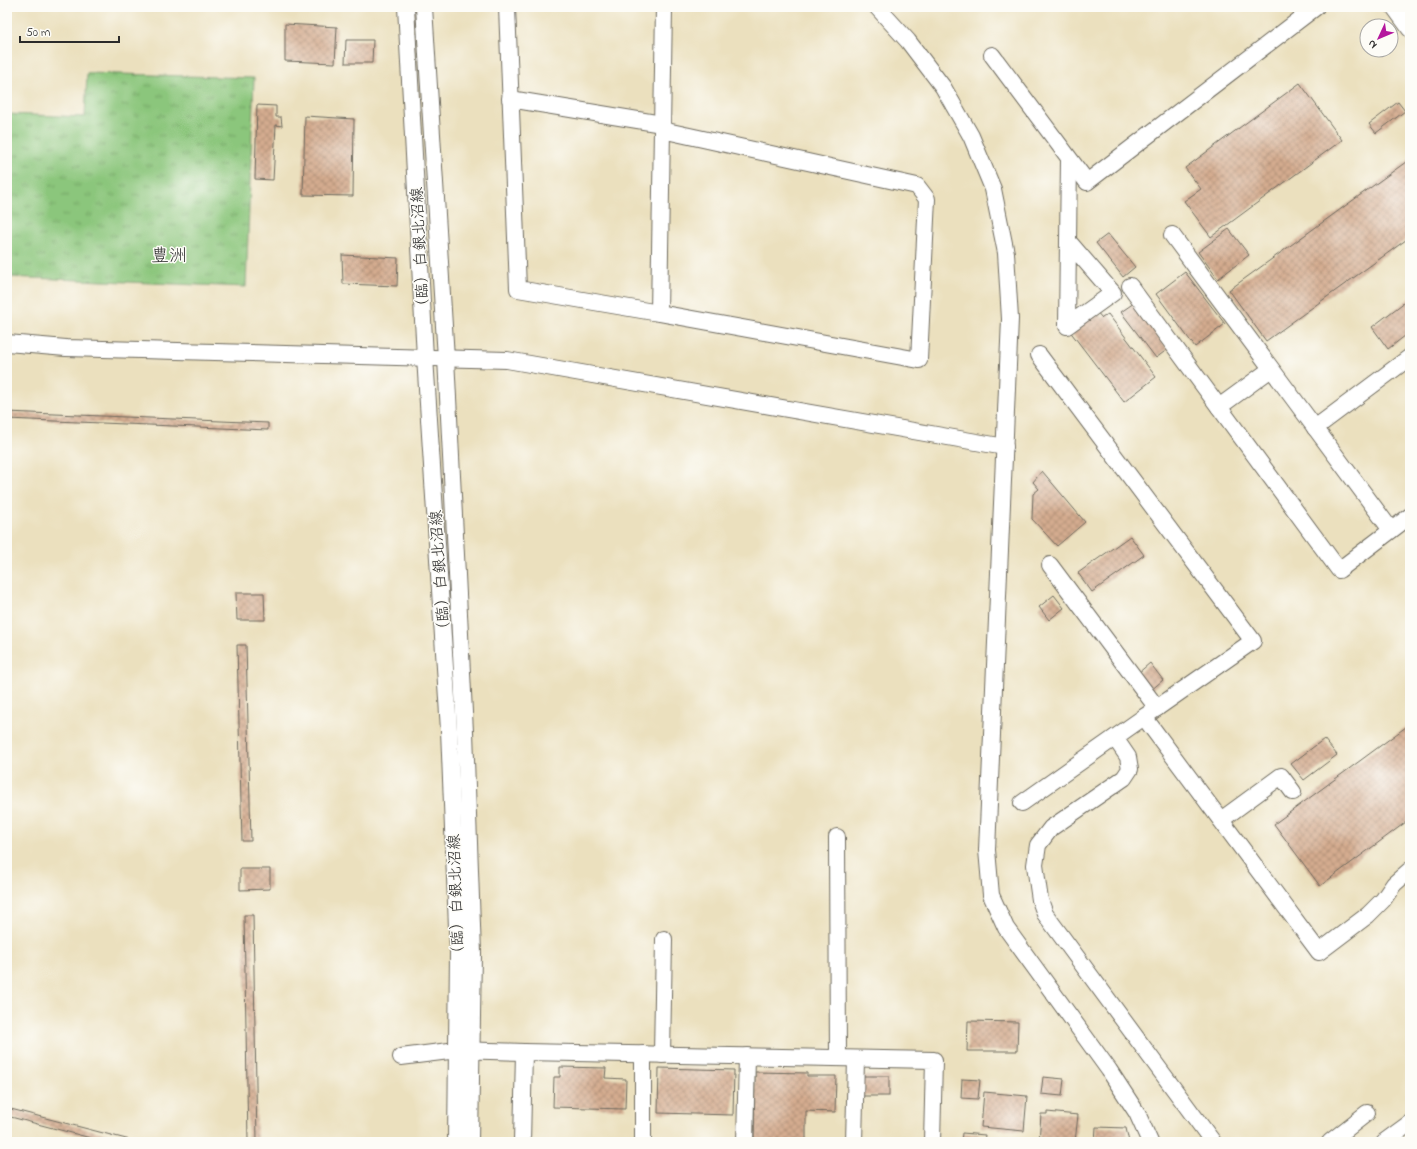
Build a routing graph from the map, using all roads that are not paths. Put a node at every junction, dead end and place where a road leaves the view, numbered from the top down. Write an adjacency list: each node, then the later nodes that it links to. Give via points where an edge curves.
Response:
1 (406, 7): 19 (street, （臨）白銀北沼線)
2 (424, 7): 21 (street, （臨）白銀北沼線)
3 (507, 7): 10 (street)
4 (664, 7): 11 (street)
5 (877, 7): 25 (street, via 908,41 943,87 971,136 993,189 1006,253 1010,318)
6 (1316, 7): 12 (street, via 1087,182)
7 (1394, 7): 8 (street)
8 (1410, 29)
9 (992, 55): 12 (street)
10 (510, 99): 11 (street); 16 (street, via 518,289)
11 (662, 127): 16 (street); 16 (street, via 917,186 927,198 919,360)
12 (1070, 159): 14 (street)
13 (1172, 234): 22 (street)
14 (1068, 241): 14 (street, via 1068,264 1067,326 1113,293)
15 (1130, 286): 23 (street)
16 (659, 313)
17 (7, 343): 19 (street, via 66,348)
18 (1038, 355): 29 (street, via 1253,641)
19 (425, 357): 21 (street); 38 (street, （臨）白銀北沼線, via 449,730)
20 (1410, 357): 24 (street)
21 (446, 358): 25 (street, via 507,360); 38 (street, （臨）白銀北沼線, via 466,748 473,953)
22 (1271, 369): 23 (street); 24 (street)
23 (1219, 407): 27 (street, via 1339,570)
24 (1315, 428): 27 (street)
25 (1005, 447): 55 (street, via 987,850 991,895 1006,928 1109,1070 1137,1113)
26 (1410, 516): 27 (street)
27 (1391, 530)
28 (1050, 565): 29 (street)
29 (1157, 708): 30 (street)
30 (1144, 717): 31 (street); 34 (street)
31 (1115, 738): 33 (street); 56 (street, via 1128,757 1130,769 1124,778 1051,828 1038,845 1035,865 1040,900 1045,914)
32 (1293, 792): 34 (street, via 1281,776)
33 (1022, 803)
34 (1221, 820): 36 (street, via 1319,952 1368,915 1394,884)
35 (837, 837): 44 (street)
36 (1410, 870)
37 (664, 939): 41 (street)
38 (464, 1051): 39 (street); 43 (street); 48 (street, （臨）白銀北沼線); 49 (street, （臨）白銀北沼線)
39 (524, 1052): 40 (street); 50 (street)
40 (643, 1054): 41 (street); 51 (street)
41 (662, 1055): 42 (street)
42 (747, 1056): 44 (street); 52 (street)
43 (401, 1057)
44 (838, 1058): 45 (street)
45 (856, 1059): 53 (street); 54 (street, via 934,1060)
46 (1367, 1114): 57 (street)
47 (1410, 1123): 58 (street)
48 (456, 1142)
49 (470, 1142)
50 (522, 1142)
51 (643, 1142)
52 (745, 1142)
53 (854, 1142)
54 (932, 1142)
55 (1150, 1142)
56 (1213, 1142)
57 (1330, 1142)
58 (1384, 1142)

